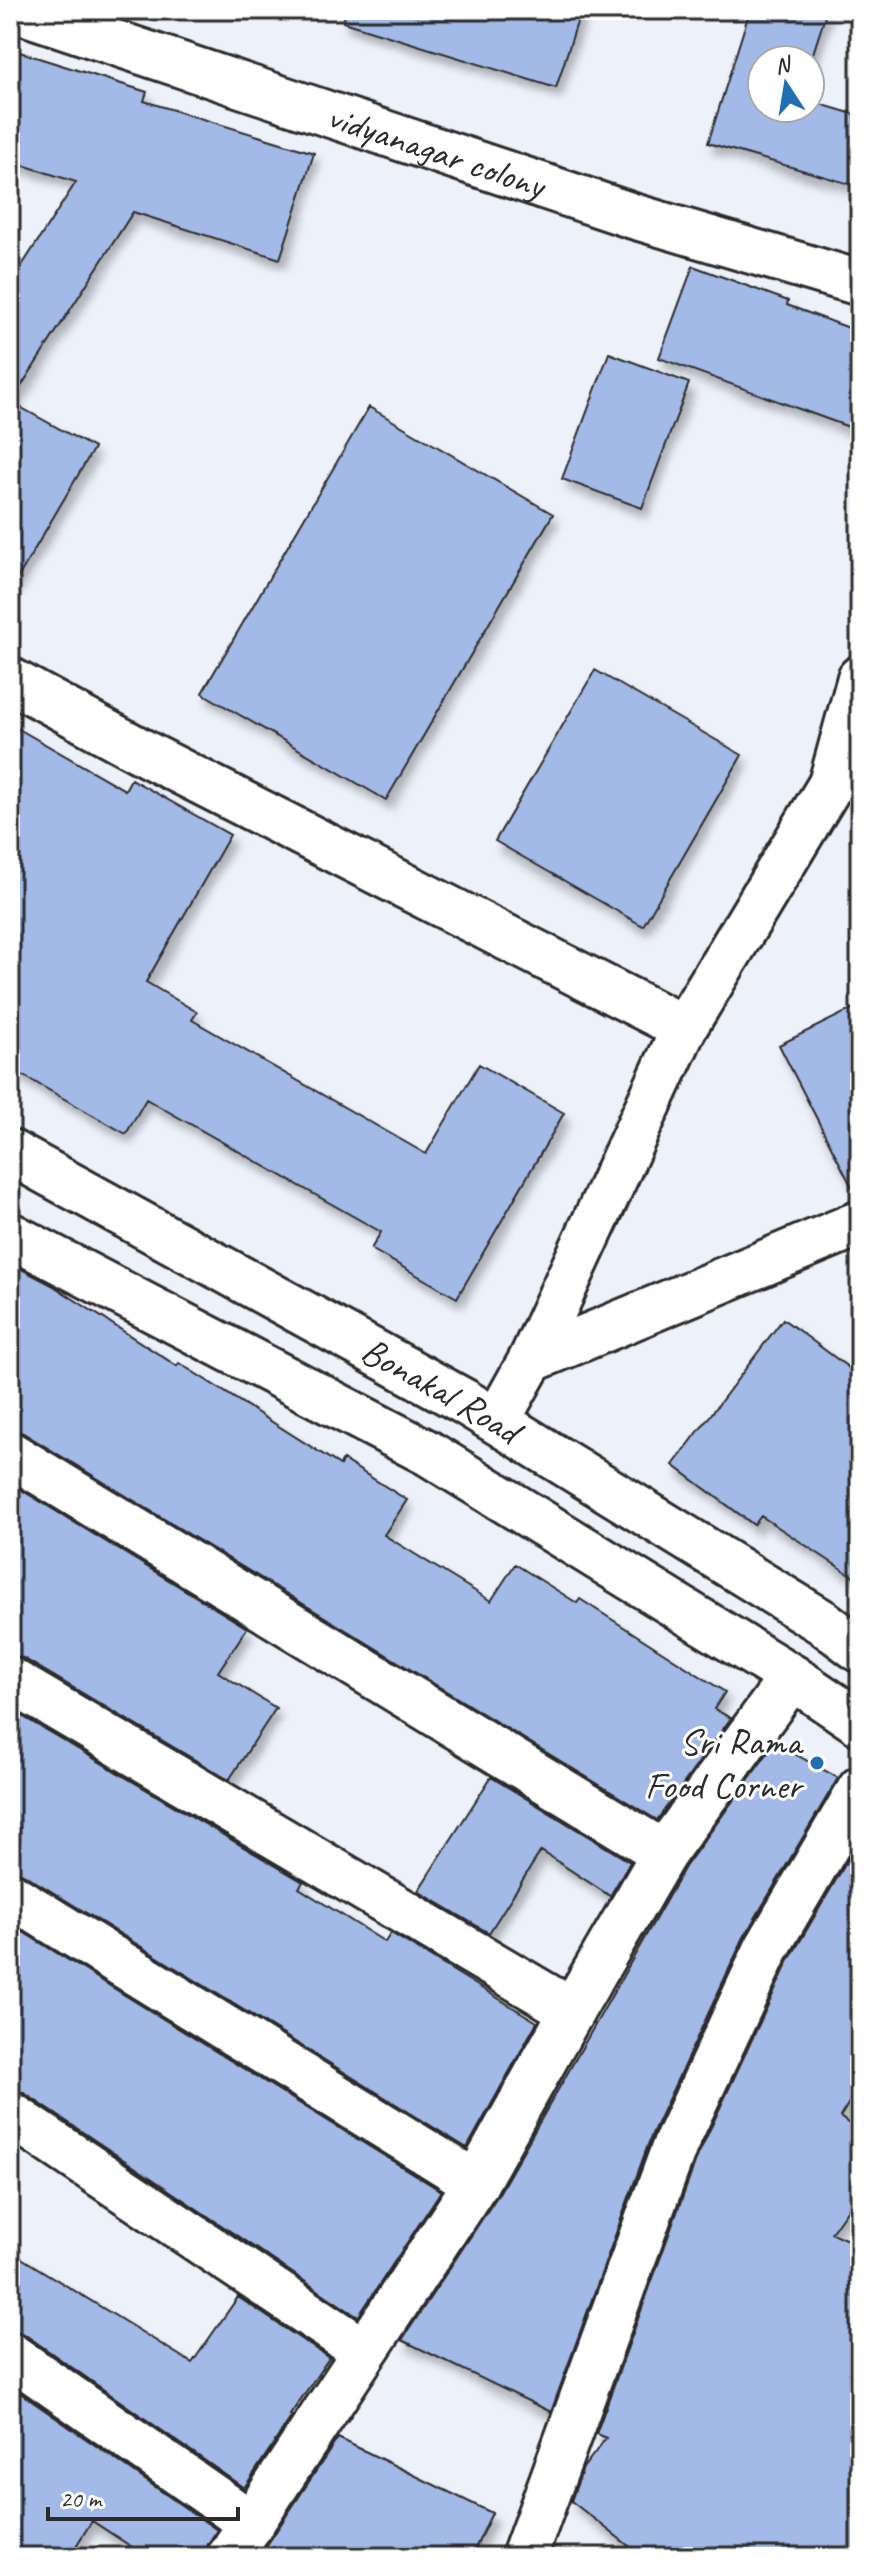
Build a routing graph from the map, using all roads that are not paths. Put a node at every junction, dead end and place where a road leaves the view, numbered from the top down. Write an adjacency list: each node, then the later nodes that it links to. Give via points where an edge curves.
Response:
1 (17, 10): 2 (street, vidyanagar colony, via 633,216)
2 (860, 283)
3 (860, 678): 5 (street)
4 (10, 680): 6 (street)
5 (845, 776): 6 (street)
6 (684, 1028): 10 (street)
7 (10, 1152): 11 (street, Bonakal Road)
8 (860, 1223): 10 (street)
9 (10, 1235): 14 (street, Bonakal Road, via 428,1453)
10 (531, 1360): 11 (street)
11 (497, 1421): 13 (street, Bonakal Road)
12 (10, 1454): 18 (street)
13 (860, 1650)
14 (792, 1677): 16 (street, Bonakal Road); 18 (street)
15 (10, 1680): 20 (street)
16 (860, 1723)
17 (860, 1789): 26 (street, via 767,1948 675,2145)
18 (664, 1853): 20 (street)
19 (10, 1895): 22 (street)
20 (572, 2011): 22 (street)
21 (10, 2114): 23 (street)
22 (476, 2183): 23 (street)
23 (364, 2351): 25 (street)
24 (10, 2355): 25 (street)
25 (240, 2541)
26 (524, 2557)

